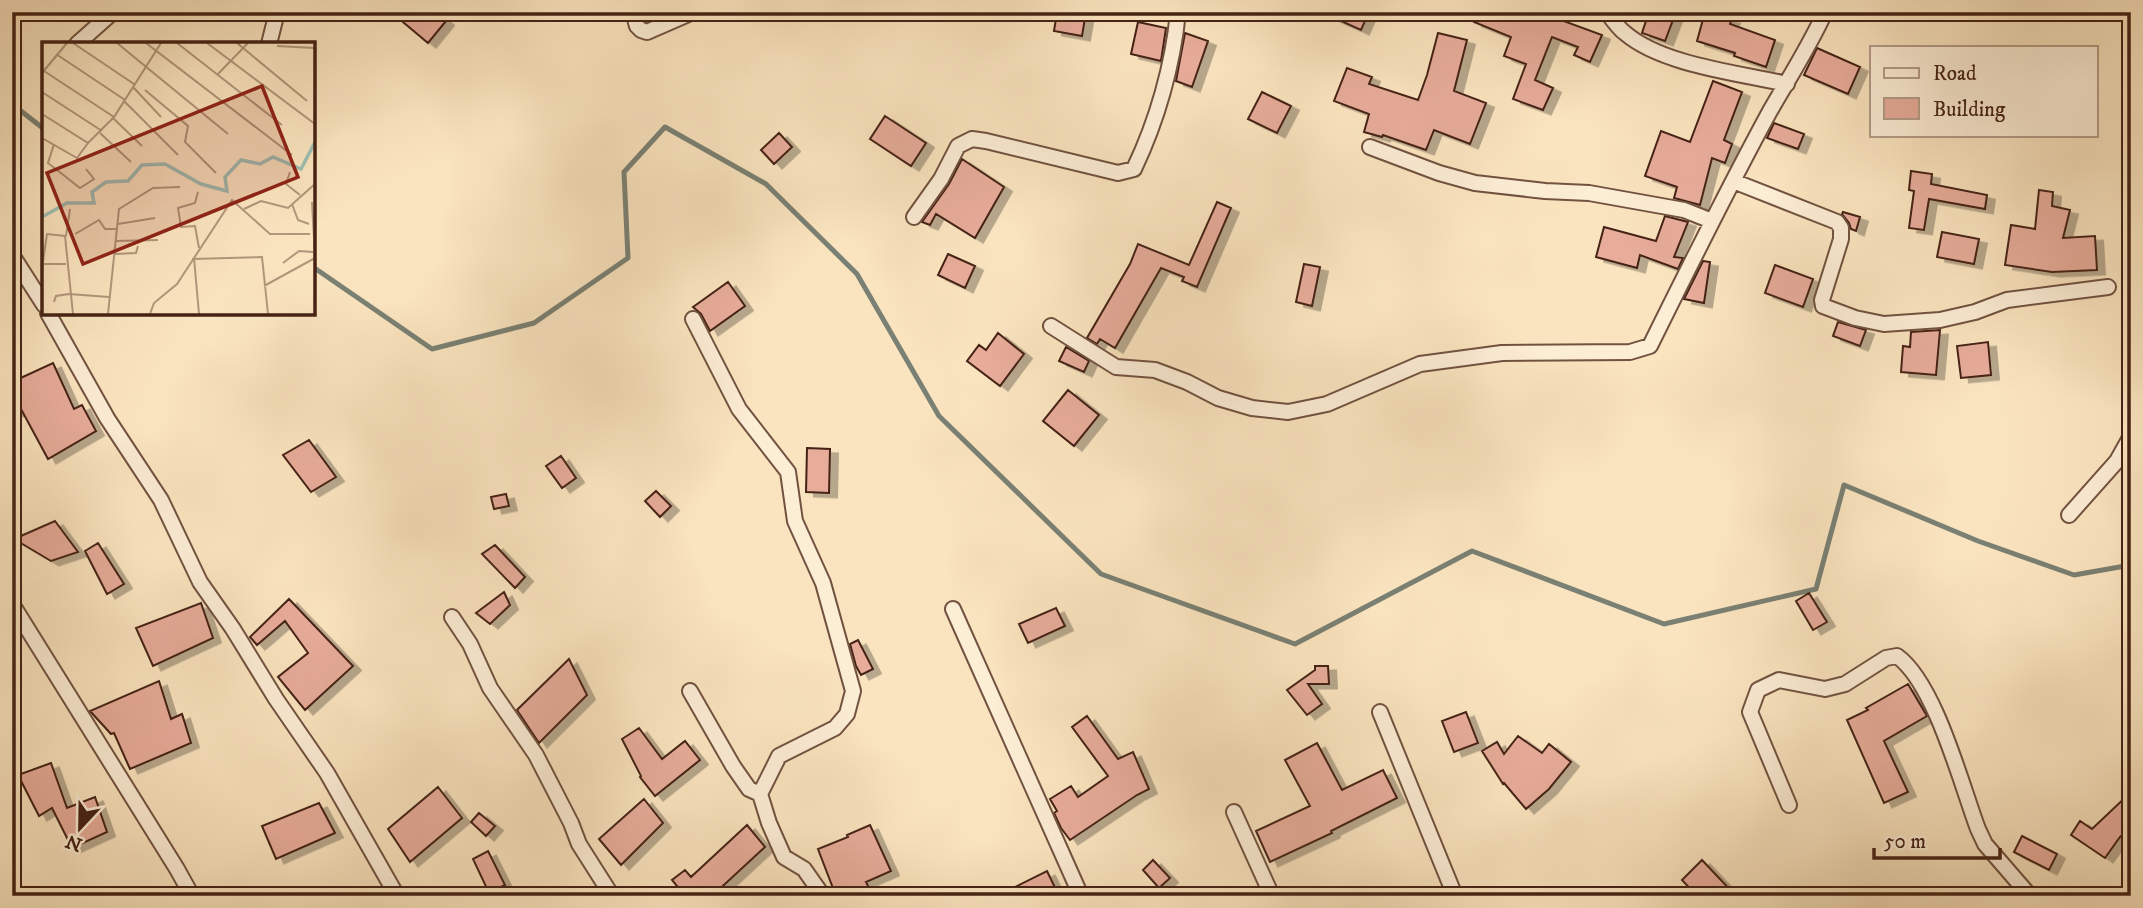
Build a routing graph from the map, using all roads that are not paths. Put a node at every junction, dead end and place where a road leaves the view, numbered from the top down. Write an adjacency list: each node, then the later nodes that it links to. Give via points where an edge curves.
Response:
1 (113, 12): 8 (street)
2 (277, 12): 9 (street)
3 (633, 12): 4 (street, via 637,26 647,32)
4 (693, 12)
5 (1178, 12): 13 (street, via 1163,90 1134,169 1118,173 972,139 958,146)
6 (1607, 12): 10 (street, via 1623,32 1660,53)
7 (1825, 12): 10 (street)
8 (79, 42)
9 (270, 42)
10 (1787, 84): 12 (street)
11 (1370, 147): 14 (street, via 1475,183 1589,192 1674,208)
12 (1734, 181): 14 (street); 16 (street, via 1836,222 1841,239 1823,306 1855,318 1884,324 1940,320 2007,300)
13 (914, 217)
14 (1713, 221): 20 (street, via 1650,346 1630,352 1502,353 1420,364 1327,404 1288,412 1240,405 1155,370 1116,368)
15 (12, 255): 17 (street)
16 (2108, 287)
17 (42, 302)
18 (49, 315): 32 (street, via 107,418 162,500 200,582 327,773)
19 (693, 319): 28 (street, via 739,409 788,472 795,522 822,583 853,691 846,714 835,728 779,756)
20 (1051, 326)
21 (2131, 436): 22 (street, via 2116,461)
22 (2069, 514)
23 (12, 604): 31 (street)
24 (953, 609): 35 (street)
25 (452, 617): 33 (street, via 490,688 536,755 579,844)
26 (690, 691): 28 (street, via 733,766 749,789)
27 (1380, 712): 37 (street)
28 (760, 794): 34 (street, via 784,857 804,869)
29 (1789, 805): 38 (street, via 1750,712 1758,690 1779,680 1825,689 1897,656 1909,664 1930,699 1985,844)
30 (1234, 812): 36 (street)
31 (192, 896)
32 (397, 896)
33 (612, 896)
34 (823, 896)
35 (1081, 896)
36 (1272, 896)
37 (1455, 896)
38 (2030, 896)

